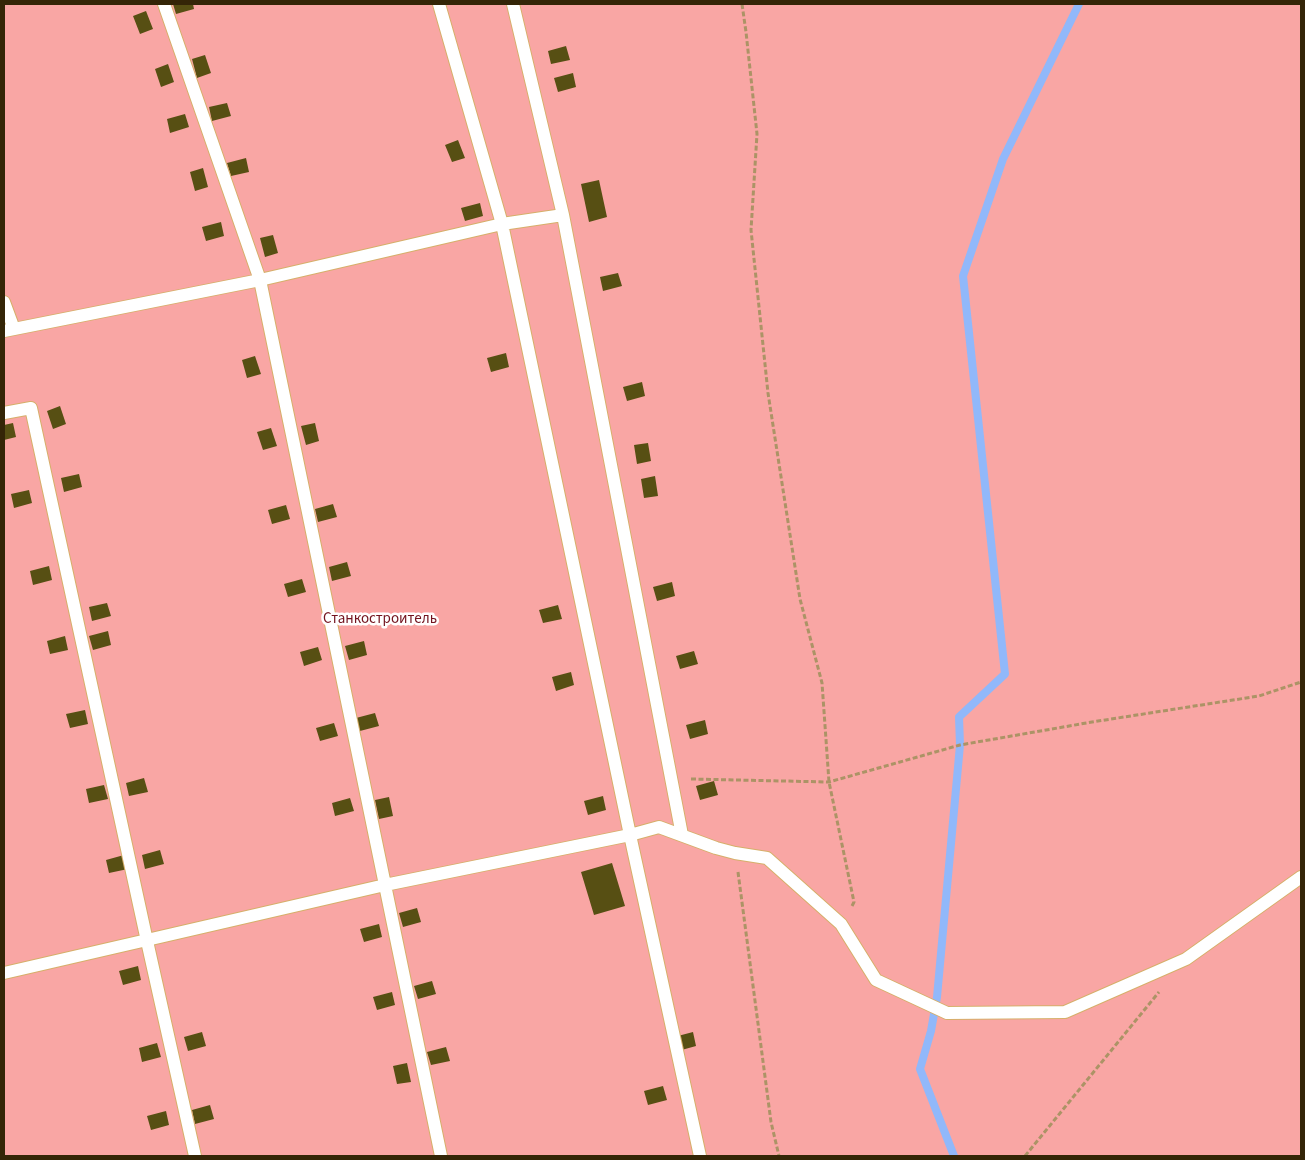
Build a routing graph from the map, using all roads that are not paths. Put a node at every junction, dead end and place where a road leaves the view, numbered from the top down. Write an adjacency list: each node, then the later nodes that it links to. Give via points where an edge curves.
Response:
1 (164, 4): 6 (lane)
2 (439, 4): 5 (lane)
3 (513, 4): 4 (lane)
4 (562, 215): 5 (lane); 11 (lane)
5 (502, 224): 6 (lane); 10 (lane)
6 (260, 280): 8 (lane); 13 (lane)
7 (4, 302): 8 (lane)
8 (9, 330)
9 (4, 412): 14 (lane, via 32,408)
10 (630, 835): 11 (lane, via 659,827); 13 (lane); 18 (lane)
11 (682, 835): 12 (lane, via 716,848 766,858 841,924 876,980 947,1013 1065,1012 1186,959)
12 (1301, 877)
13 (385, 885): 14 (lane); 17 (lane)
14 (147, 941): 15 (lane); 16 (lane)
15 (4, 973)
16 (195, 1156)
17 (441, 1156)
18 (700, 1156)

